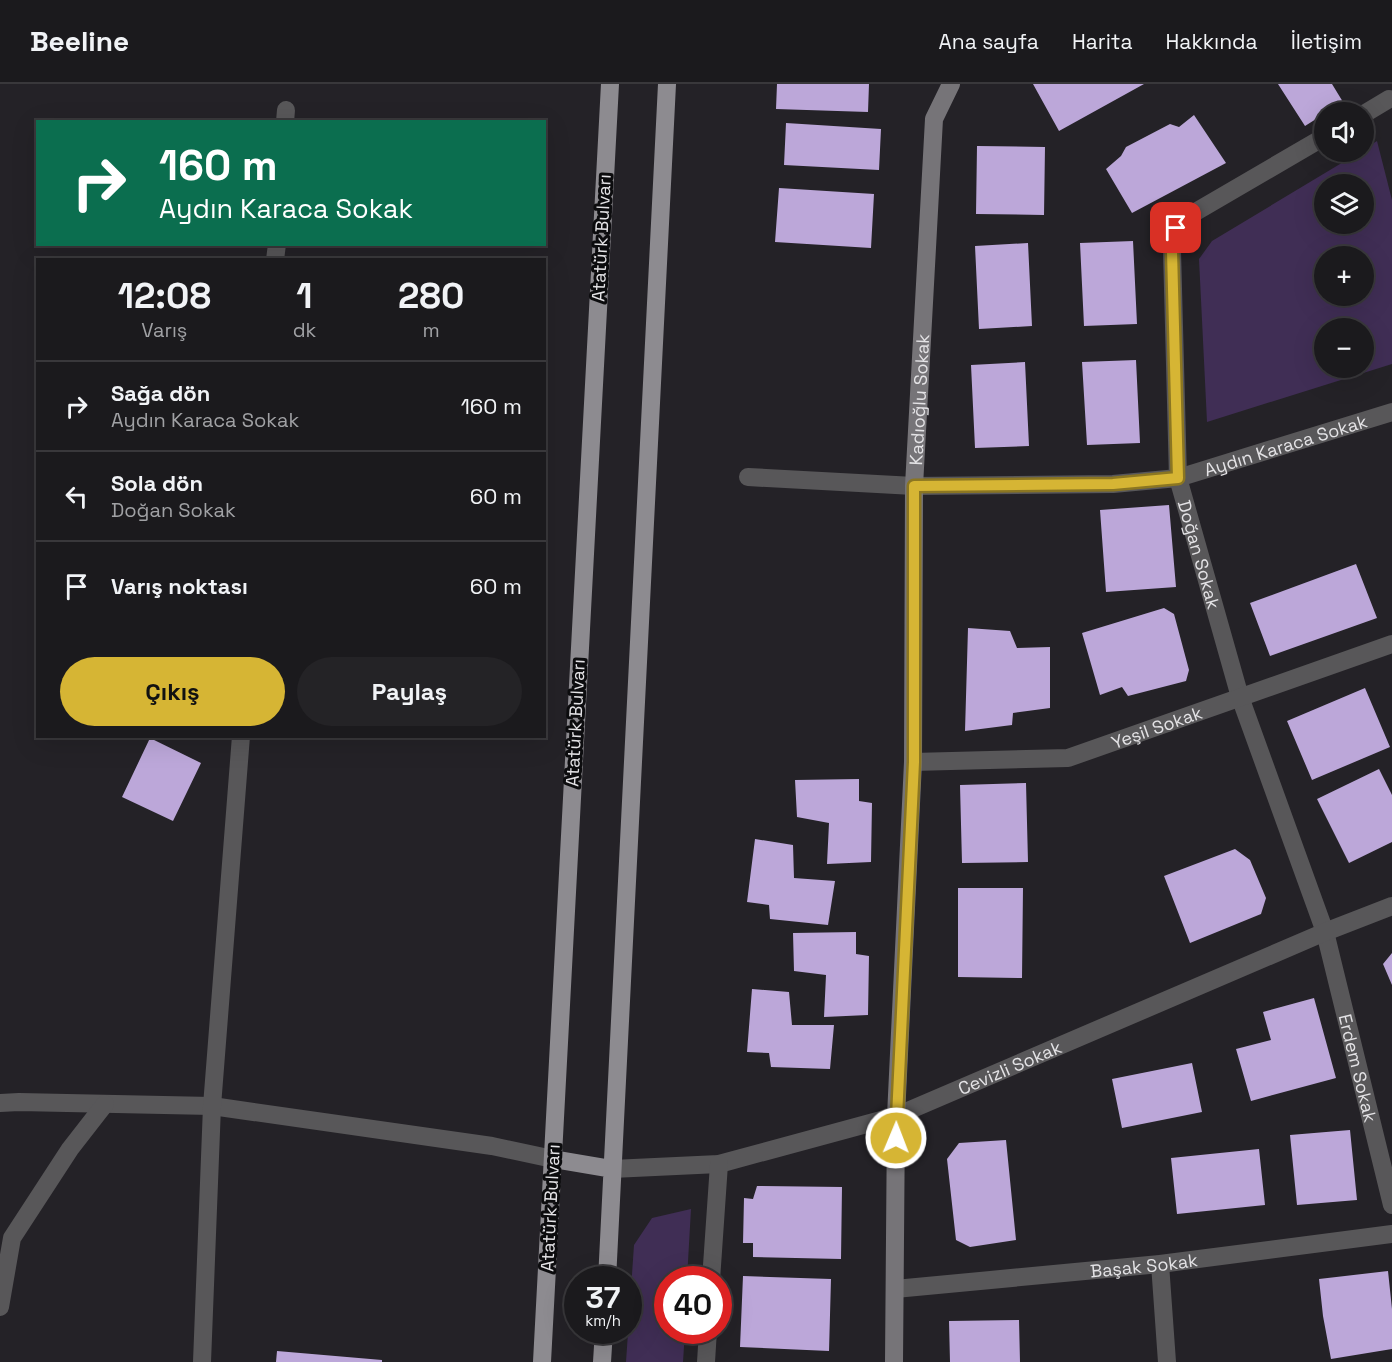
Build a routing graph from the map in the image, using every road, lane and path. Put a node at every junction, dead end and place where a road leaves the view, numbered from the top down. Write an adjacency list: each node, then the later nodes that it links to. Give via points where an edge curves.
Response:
1 (610, 84): 21 (main road, Atatürk Bulvarı)
2 (667, 84): 23 (main road)
3 (951, 84): 10 (street, Kadıoğlu Sokak, via 934,119)
4 (1389, 96): 5 (street)
5 (1374, 107)
6 (1314, 143): 9 (street, Doğan Sokak, via 1192,214 1176,228 1172,251)
7 (1392, 412): 9 (street, Aydın Karaca Sokak)
8 (748, 477): 10 (street, Aydın Karaca Sokak)
9 (1178, 478): 10 (street, Aydın Karaca Sokak, via 1113,484); 12 (street, Doğan Sokak)
10 (914, 486): 14 (street, Kadıoğlu Sokak)
11 (1392, 644): 12 (street, Yeşil Sokak)
12 (1240, 697): 14 (street, Yeşil Sokak, via 1068,758); 16 (street, Doğan Sokak)
13 (241, 738): 19 (street)
14 (914, 762): 20 (street, Kadıoğlu Sokak)
15 (1392, 906): 16 (street, Cevizli Sokak)
16 (1324, 932): 20 (street, Cevizli Sokak); 24 (street, Erdem Sokak)
17 (0, 1103): 18 (street)
18 (105, 1104): 19 (street); 30 (street, via 70,1149 12,1238)
19 (212, 1106): 21 (street, via 492,1146); 33 (street)
20 (896, 1116): 22 (street, Cevizli Sokak); 29 (street, Kadıoğlu Sokak)
21 (553, 1159): 23 (main road); 34 (main road, Atatürk Bulvarı)
22 (719, 1164): 23 (street, Cevizli Sokak); 28 (street)
23 (612, 1169): 27 (main road)
24 (1392, 1205)
25 (1392, 1234): 26 (street, Başak Sokak)
26 (1160, 1264): 29 (street, Başak Sokak); 38 (street)
27 (608, 1266)
28 (712, 1266)
29 (895, 1289): 37 (street, Kadıoğlu Sokak)
30 (0, 1307)
31 (603, 1344): 35 (main road)
32 (707, 1344): 36 (street)
33 (202, 1362)
34 (542, 1362)
35 (602, 1362)
36 (706, 1362)
37 (894, 1362)
38 (1167, 1362)

